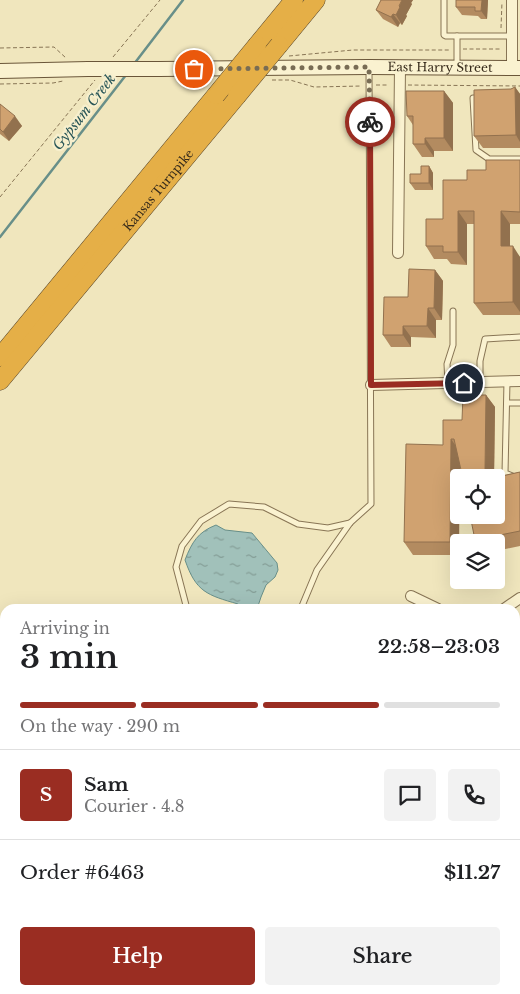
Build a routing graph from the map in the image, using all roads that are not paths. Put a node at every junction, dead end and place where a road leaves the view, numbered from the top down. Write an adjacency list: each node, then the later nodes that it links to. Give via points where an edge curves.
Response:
1 (294, 0): 17 (highway, Kansas Turnpike, bridge)
2 (316, 0): 18 (highway, Kansas Turnpike, bridge, via 284,50 237,96)
3 (444, 0): 5 (lane, via 444,35)
4 (507, 1): 6 (street)
5 (457, 36): 6 (lane); 9 (lane)
6 (512, 36): 10 (street)
7 (369, 67): 8 (main road, East Harry Street); 11 (main road, East Harry Street, bridge); 23 (lane)
8 (400, 68): 9 (main road, East Harry Street); 14 (street)
9 (458, 68): 10 (main road, East Harry Street)
10 (516, 68)
11 (0, 71)
12 (491, 97): 13 (lane, via 473,98 476,150 489,159)
13 (520, 159)
14 (398, 253)
15 (452, 311): 22 (lane, via 453,345 447,364)
16 (520, 336): 21 (lane, via 485,339 480,360)
17 (0, 357)
18 (0, 381)
19 (507, 381): 20 (street); 21 (street); 25 (lane)
20 (520, 381)
21 (480, 382): 22 (street)
22 (448, 383): 23 (street)
23 (371, 385): 27 (lane, via 371,504)
24 (520, 402): 25 (lane)
25 (507, 405): 26 (lane, via 505,473)
26 (520, 479)
27 (350, 523): 29 (lane, via 328,528 298,524 264,507 229,504 201,521 182,546 176,567); 30 (lane, via 317,570)
28 (411, 596): 31 (street)
29 (187, 604)
30 (303, 604)
31 (428, 604)

